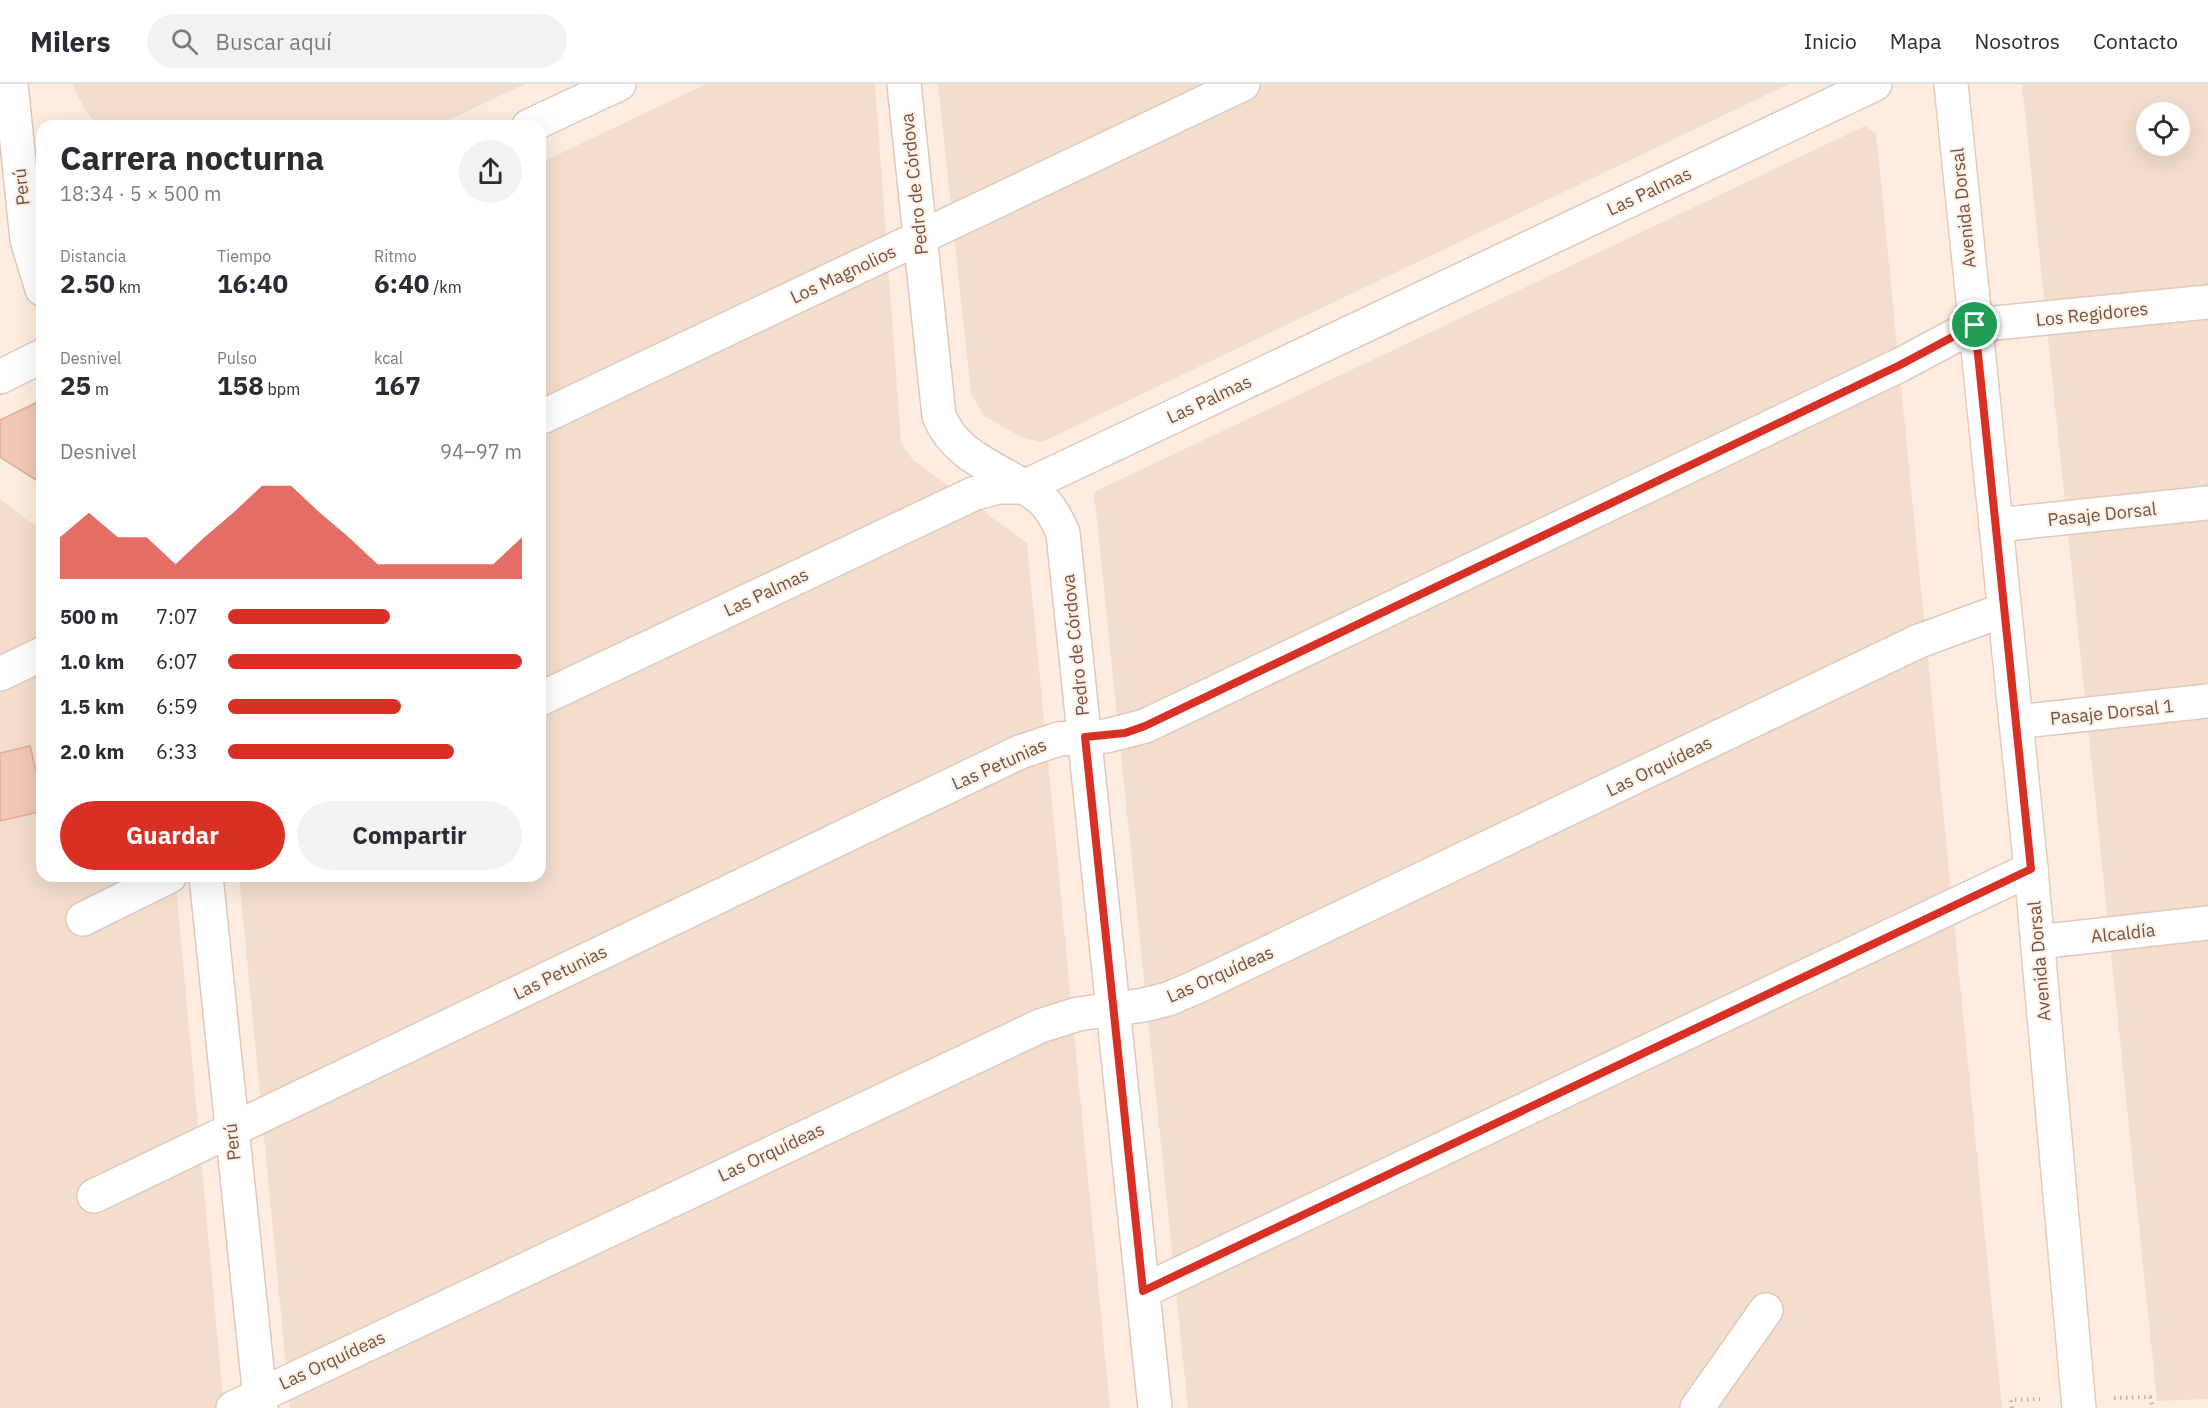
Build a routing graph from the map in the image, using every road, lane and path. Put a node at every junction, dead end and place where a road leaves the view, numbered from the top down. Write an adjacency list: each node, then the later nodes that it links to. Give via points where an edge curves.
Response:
1 (11, 84): 9 (street, Perú, via 27,240)
2 (619, 84): 7 (street)
3 (904, 84): 8 (street, Pedro de Córdova)
4 (1243, 84): 8 (street, Los Magnolios)
5 (1875, 84): 15 (street, Las Palmas)
6 (1951, 84): 11 (street, Avenida Dorsal)
7 (542, 120)
8 (920, 238): 14 (street, Los Magnolios); 15 (street, Pedro de Córdova, via 936,401 945,431 971,456)
9 (36, 269)
10 (2208, 302): 11 (street, Los Regidores)
11 (1975, 325): 17 (street, Avenida Dorsal); 24 (street, Las Petunias, via 1900,365 1145,726 1125,733)
12 (36, 359): 13 (street)
13 (0, 377)
14 (546, 415)
15 (1024, 487): 21 (street, Las Palmas, via 998,487 973,494); 24 (street, Pedro de Córdova, via 1041,498 1063,533)
16 (2208, 503): 17 (street, Pasaje Dorsal)
17 (1996, 525): 18 (street, Avenida Dorsal)
18 (2004, 610): 23 (street, Avenida Dorsal); 31 (street, Las Orquídeas, via 1918,641 1194,988 1144,1005)
19 (36, 657): 20 (street)
20 (0, 674)
21 (546, 696)
22 (2208, 701): 23 (street, Pasaje Dorsal 1)
23 (2016, 722): 25 (street, Avenida Dorsal)
24 (1085, 737): 31 (street, Pedro de Córdova); 32 (street, Las Petunias, via 1059,739 1020,752)
25 (2031, 869): 30 (street, Avenida Dorsal); 34 (street)
26 (158, 882): 28 (street)
27 (207, 882): 32 (street, Perú)
28 (83, 919)
29 (2208, 923): 30 (street, Alcaldía)
30 (2038, 942): 42 (street, Avenida Dorsal)
31 (1113, 1009): 34 (street, Pedro de Córdova); 38 (street, Las Orquídeas, via 1078,1014 1040,1026)
32 (231, 1130): 33 (street, Las Petunias); 38 (street, Perú)
33 (94, 1196)
34 (1143, 1291): 39 (street, Pedro de Córdova)
35 (1766, 1310): 40 (street)
36 (2150, 1397): 43 (path)
37 (2011, 1400): 41 (path)
38 (251, 1403)
39 (1155, 1408)
40 (1697, 1408)
41 (2012, 1408)
42 (2079, 1408)
43 (2153, 1408)

